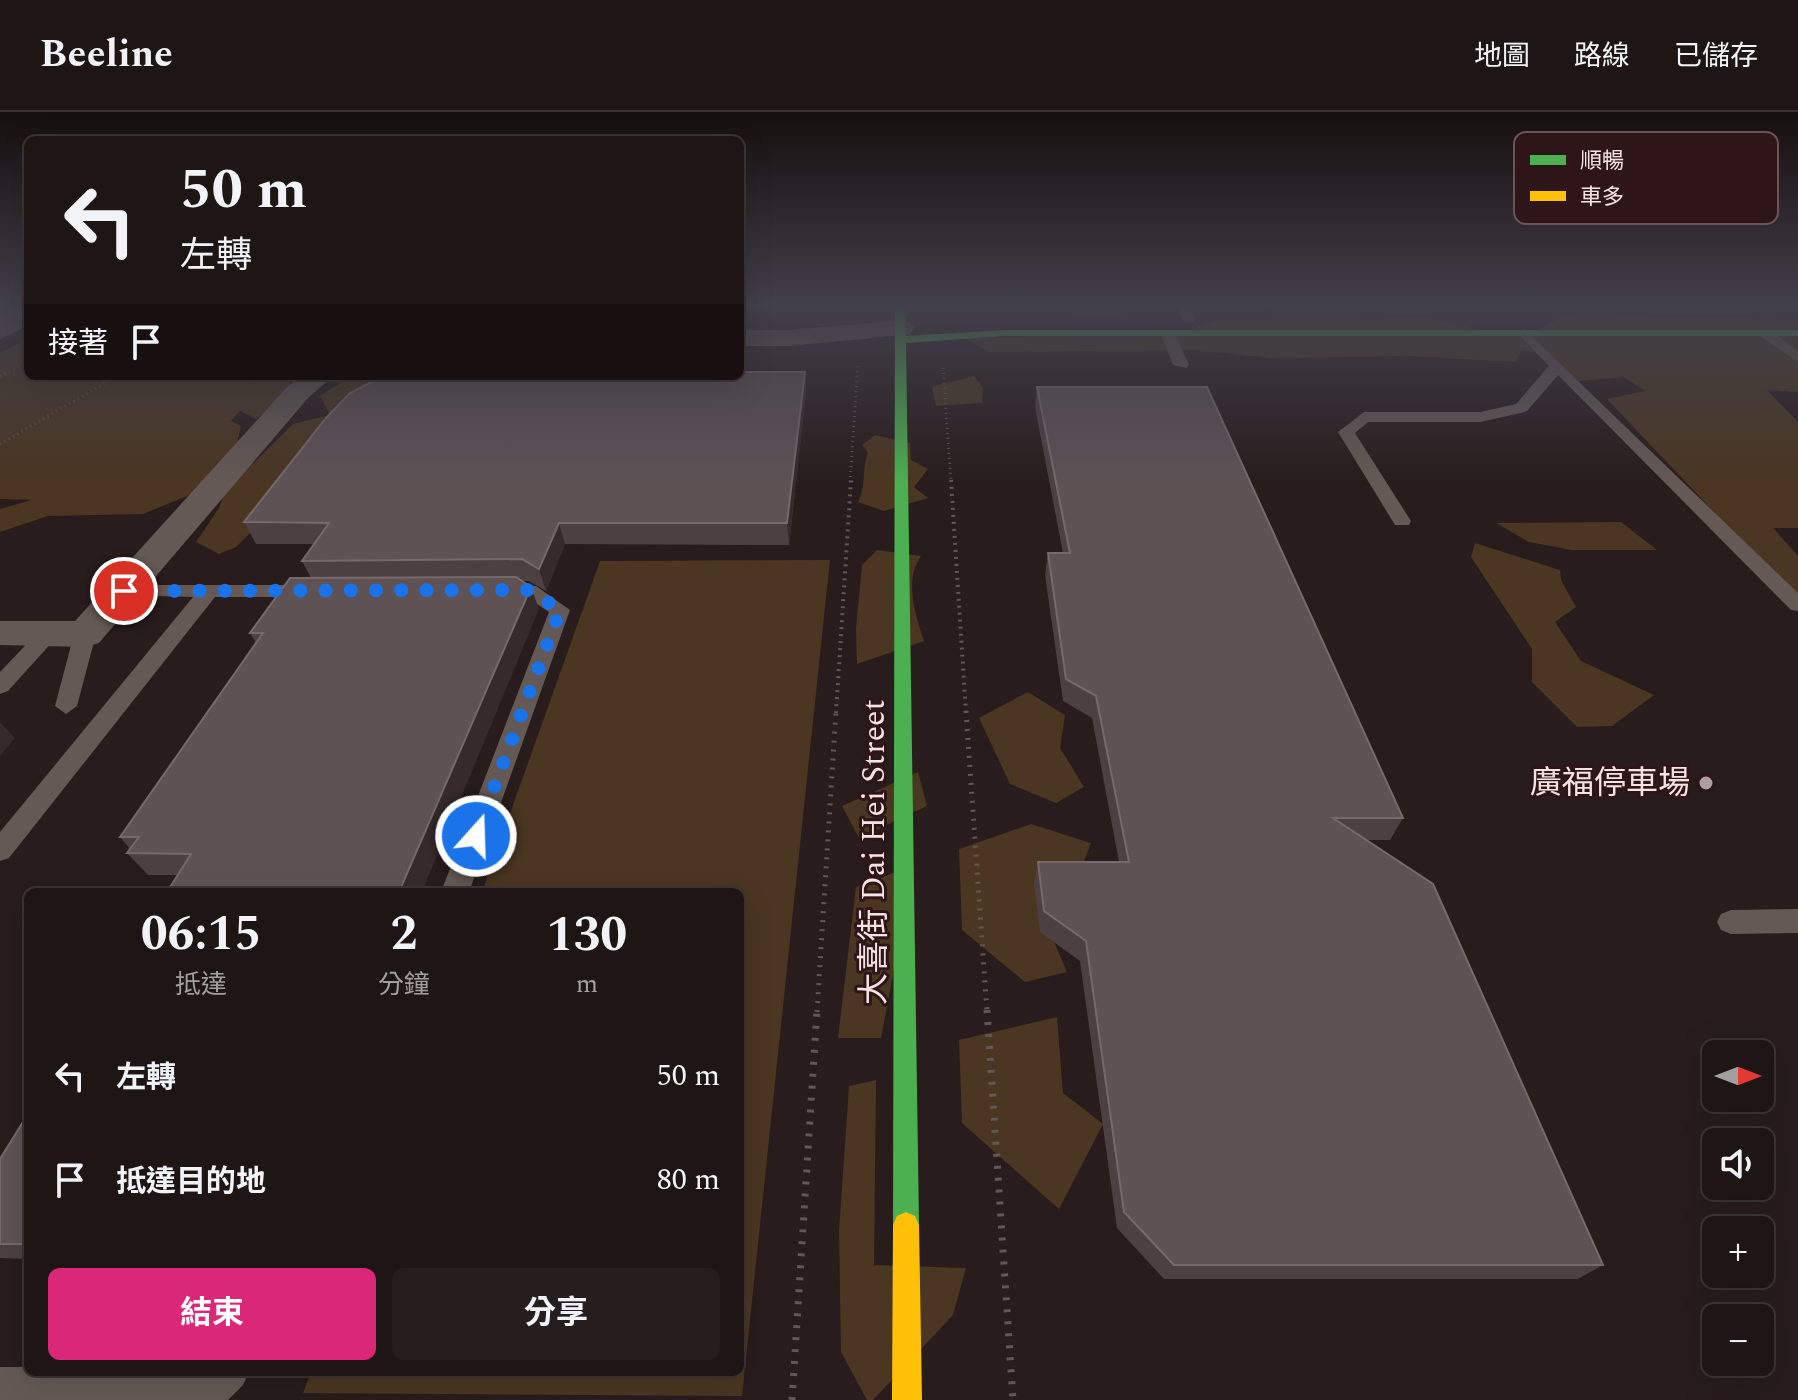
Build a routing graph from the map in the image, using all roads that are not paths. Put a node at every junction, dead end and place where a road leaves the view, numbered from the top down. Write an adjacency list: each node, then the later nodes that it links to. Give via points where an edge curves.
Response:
1 (901, 364): 20 (street, 大喜街 Dai Hei Street)
2 (1557, 366): 4 (lane, via 1521,408 1480,417 1364,417 1346,432); 9 (lane)
3 (314, 380): 6 (street)
4 (1402, 521)
5 (481, 590): 15 (lane, via 529,590 560,610)
6 (124, 591): 7 (lane); 11 (street)
7 (209, 591): 8 (lane); 14 (lane)
8 (337, 591)
9 (1798, 605)
10 (3, 633): 11 (street)
11 (66, 634): 12 (lane); 13 (lane)
12 (0, 686)
13 (66, 706)
14 (0, 851)
15 (456, 888)
16 (1798, 921): 17 (lane)
17 (1731, 922)
18 (226, 1376): 19 (lane, via 215,1386)
19 (0, 1386)
20 (907, 1400)

